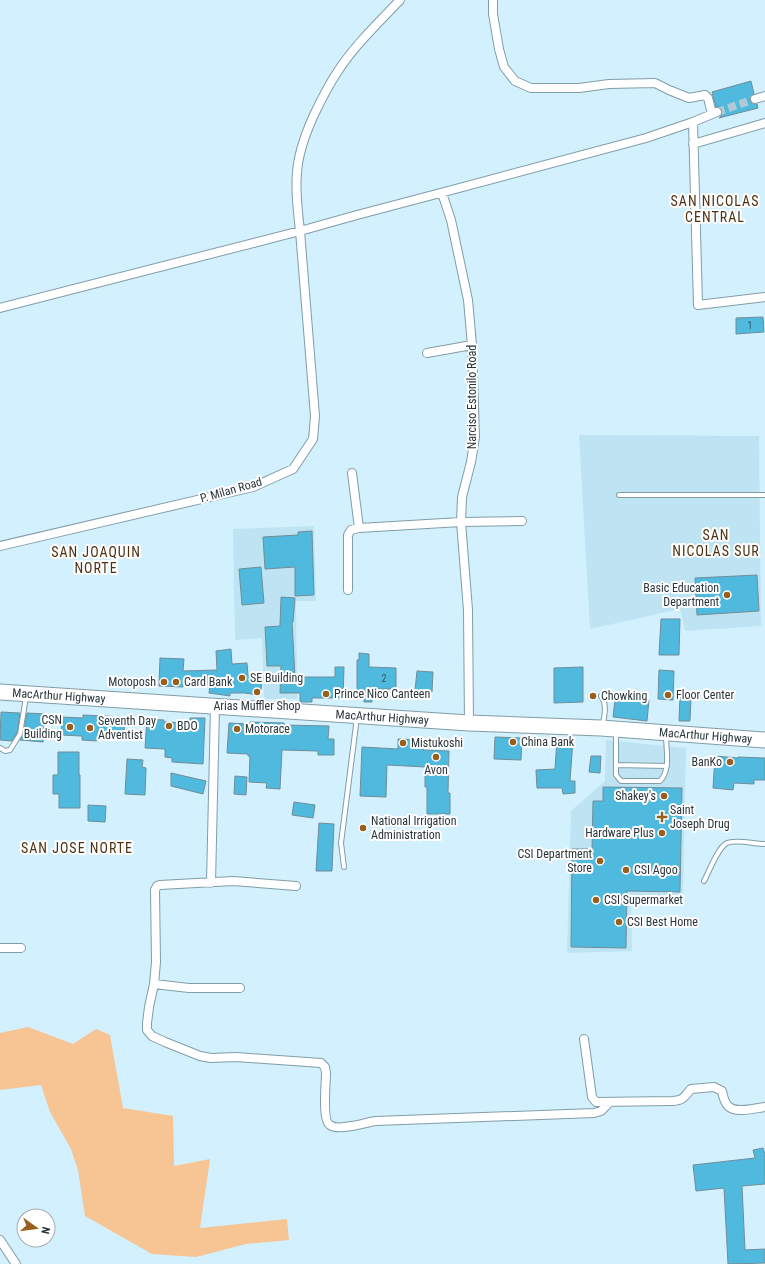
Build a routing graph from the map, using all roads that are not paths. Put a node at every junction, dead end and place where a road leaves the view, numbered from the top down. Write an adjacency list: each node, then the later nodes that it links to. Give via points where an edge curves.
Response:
1 (400, 0): 9 (street, P. Milan Road, via 364,38 338,71 307,132 297,173)
2 (493, 0): 5 (street, via 499,49 504,67 515,81 531,88 656,83 689,98 704,95 708,98 714,113)
3 (765, 96): 4 (street)
4 (756, 99)
5 (693, 122): 7 (street); 8 (street, via 646,138)
6 (765, 123): 7 (street)
7 (693, 144): 10 (street, via 698,305)
8 (442, 192): 9 (street); 12 (street, Narciso Estonilo Road, via 452,220 463,270)
9 (300, 231): 11 (street); 20 (street, P. Milan Road, via 315,416 313,439 293,469 253,487)
10 (765, 297)
11 (0, 308)
12 (472, 345): 13 (street); 18 (street, Narciso Estonilo Road, via 475,437 472,462 462,497)
13 (427, 353)
14 (352, 473): 19 (street)
15 (618, 495): 16 (lane)
16 (765, 495)
17 (522, 521): 18 (street)
18 (461, 522): 19 (street); 27 (street, Narciso Estonilo Road, via 468,610)
19 (359, 528): 21 (street, via 351,530 348,535)
20 (0, 546)
21 (348, 590)
22 (0, 692): 23 (highway, MacArthur Highway)
23 (26, 694): 25 (highway, MacArthur Highway); 32 (lane, via 20,734 10,750)
24 (601, 696): 28 (lane, via 605,703)
25 (215, 707): 26 (highway, MacArthur Highway); 38 (street)
26 (355, 716): 27 (highway, MacArthur Highway); 36 (lane, via 341,843)
27 (469, 723): 28 (highway, MacArthur Highway)
28 (601, 728): 29 (highway, MacArthur Highway)
29 (616, 729): 30 (highway, MacArthur Highway); 33 (lane)
30 (666, 733): 31 (highway, MacArthur Highway); 34 (lane)
31 (765, 740)
32 (0, 748)
33 (616, 765): 34 (lane); 34 (lane, via 616,775 621,781 660,781)
34 (666, 766)
35 (765, 844): 37 (lane, via 728,842)
36 (344, 867)
37 (704, 881)
38 (211, 883): 39 (street, via 233,881); 42 (street, via 160,884 156,888)
39 (296, 886)
40 (0, 948): 41 (street)
41 (21, 948)
42 (154, 984): 43 (street, via 189,988); 45 (street, via 147,1023 147,1030 152,1036 211,1058 236,1057 321,1063 326,1073 326,1122 334,1127 391,1120 594,1113 601,1111)
43 (240, 988)
44 (584, 1039): 45 (street, via 592,1097 596,1102)
45 (609, 1102): 46 (street, via 681,1100 693,1088 714,1088 722,1091 728,1106 733,1109)
46 (765, 1107)
47 (0, 1240): 48 (street)
48 (16, 1264)

